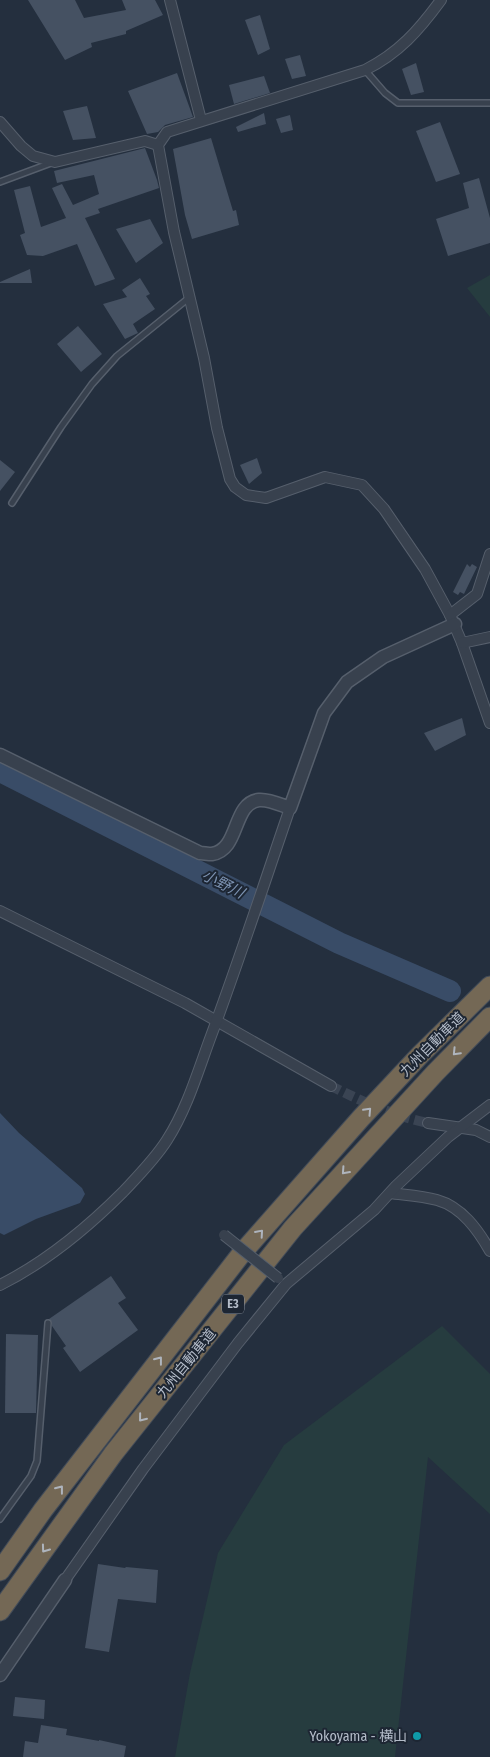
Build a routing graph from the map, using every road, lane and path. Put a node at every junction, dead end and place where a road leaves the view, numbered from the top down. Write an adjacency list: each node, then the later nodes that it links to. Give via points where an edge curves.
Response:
1 (170, 0): 5 (street)
2 (441, 0): 3 (street, via 405,44)
3 (365, 70): 4 (lane, via 398,103); 5 (street)
4 (490, 103)
5 (201, 120): 7 (street, via 167,132)
6 (0, 122): 8 (street, via 33,156)
7 (158, 145): 8 (street, via 145,141); 10 (street)
8 (53, 162): 9 (lane)
9 (0, 182)
10 (190, 297): 11 (lane, via 117,356 92,384); 13 (street, via 217,428 235,487 246,495 266,498 325,478 362,485 384,509 425,569)
11 (12, 502)
12 (490, 554): 13 (street, via 477,594)
13 (453, 620): 15 (street); 18 (street, via 383,657 347,682 324,713)
14 (490, 637): 15 (street)
15 (462, 643): 16 (street)
16 (490, 723)
17 (0, 755): 18 (street, via 200,853 212,854 222,850 244,810 252,803 268,801)
18 (290, 808): 22 (street)
19 (0, 912): 22 (street)
20 (490, 986): 35 (highway, 九州自動車道 / E3, one-way to 20, via 43,1510 242,1253 361,1118)
21 (490, 1017): 37 (highway, 九州自動車道 / E3, one-way to 37, via 293,1228 113,1454)
22 (217, 1020): 23 (street); 32 (street, via 186,1103 167,1140 141,1173 66,1243)
23 (331, 1086)
24 (490, 1104): 26 (street)
25 (428, 1122): 26 (street)
26 (460, 1128): 27 (street, via 476,1130); 28 (street)
27 (490, 1137)
28 (390, 1193): 30 (street, via 438,1200 462,1214); 31 (street, via 347,1234)
29 (224, 1235): 31 (street, bridge)
30 (490, 1251)
31 (282, 1281): 36 (street)
32 (0, 1285)
33 (48, 1323): 34 (lane, via 37,1461 32,1476)
34 (0, 1519)
35 (0, 1571)
36 (65, 1580): 38 (street)
37 (0, 1611)
38 (0, 1675)

